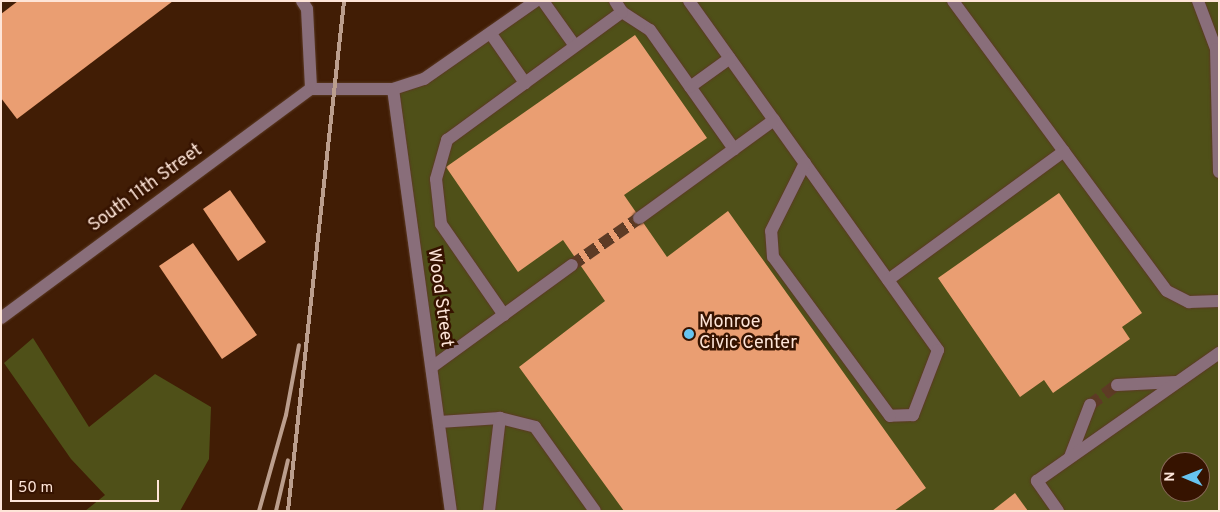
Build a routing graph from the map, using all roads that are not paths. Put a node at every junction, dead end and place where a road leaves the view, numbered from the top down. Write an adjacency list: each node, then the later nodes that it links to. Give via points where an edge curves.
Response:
1 (302, 1): 14 (street, via 307,9)
2 (536, 1): 9 (street)
3 (543, 1): 10 (street)
4 (615, 1): 8 (street)
5 (689, 1): 11 (street)
6 (953, 1): 18 (street)
7 (1198, 1): 20 (street, via 1216,48)
8 (622, 12): 10 (street); 13 (street, via 650,30)
9 (491, 34): 12 (street); 15 (street, via 424,78)
10 (575, 46): 12 (street)
11 (730, 58): 13 (street); 16 (street)
12 (525, 83): 25 (street, via 447,140 436,180 441,224)
13 (690, 87): 17 (street)
14 (311, 89): 15 (street); 26 (street, South 11th Street)
15 (393, 89): 28 (street, Wood Street)
16 (774, 120): 17 (street); 19 (street)
17 (734, 149): 21 (street)
18 (1064, 151): 23 (street); 24 (street, via 1167,291 1189,302)
19 (804, 163): 23 (street); 23 (street, via 771,231 773,256 890,416 913,415 938,350)
20 (1219, 171)
21 (639, 218)
22 (572, 265): 25 (street)
23 (888, 280)
24 (1219, 301)
25 (504, 315): 28 (street)
26 (1, 318)
27 (1219, 353): 29 (street)
28 (432, 367): 33 (street, Wood Street)
29 (1176, 382): 30 (street); 34 (street)
30 (1117, 385)
31 (1090, 405): 34 (street)
32 (500, 418): 33 (street); 36 (street); 37 (street, via 534,427)
33 (439, 422): 35 (street, Wood Street)
34 (1070, 457): 38 (street, via 1037,481)
35 (451, 511)
36 (488, 511)
37 (595, 511)
38 (1058, 511)

